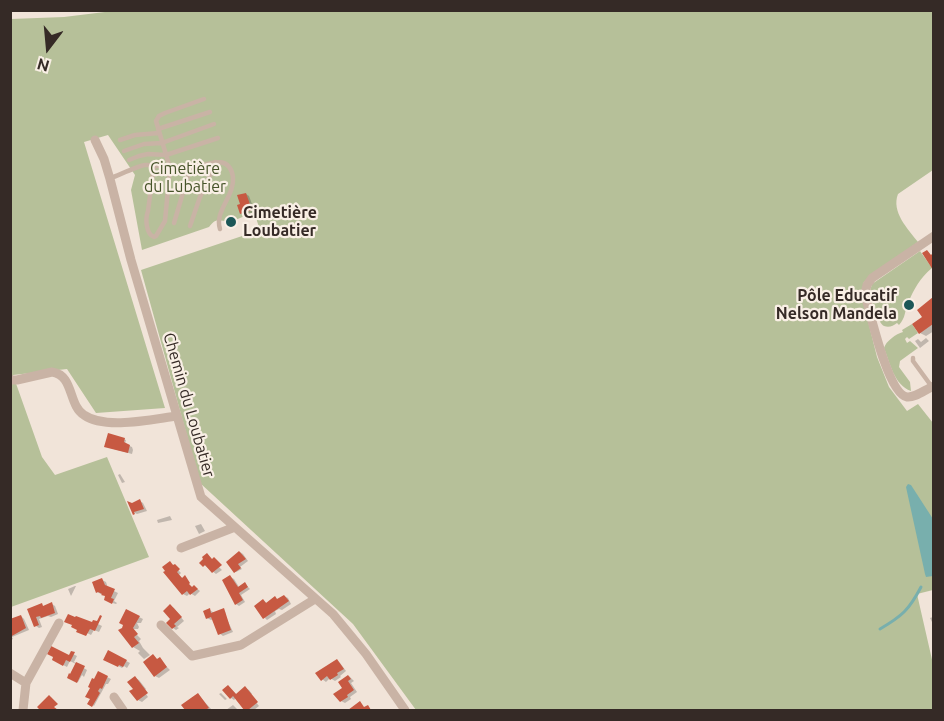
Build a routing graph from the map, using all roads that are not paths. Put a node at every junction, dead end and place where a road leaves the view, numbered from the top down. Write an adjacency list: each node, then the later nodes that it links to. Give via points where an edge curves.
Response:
1 (204, 99): 4 (lane, via 159,116)
2 (210, 112): 4 (lane)
3 (214, 124): 8 (lane)
4 (158, 131): 7 (lane); 8 (lane)
5 (218, 138): 10 (lane)
6 (95, 140): 16 (street, Chemin du Loubatier)
7 (120, 140)
8 (162, 143): 9 (lane); 10 (lane)
9 (124, 151)
10 (166, 155): 11 (lane, via 148,154); 14 (lane)
11 (129, 160)
12 (215, 162): 15 (lane); 18 (lane); 19 (lane, via 226,165 233,178 218,220)
13 (154, 166): 14 (lane); 14 (lane, via 146,217 150,237 156,236 165,220); 16 (lane, via 141,166)
14 (170, 168): 15 (lane)
15 (190, 169): 17 (lane)
16 (110, 179): 24 (street, Chemin du Loubatier)
17 (174, 224)
18 (190, 226)
19 (220, 229)
20 (933, 236): 23 (street, via 872,278 866,290 882,356 893,383 906,397)
21 (913, 358): 23 (lane)
22 (10, 380): 24 (street, via 57,373 64,378 80,413 90,418 116,423)
23 (933, 387)
24 (177, 416): 25 (street, Chemin du Loubatier, via 201,497)
25 (235, 527): 26 (street); 27 (street, Chemin du Loubatier)
26 (181, 548)
27 (315, 599): 29 (street, via 241,645 192,656); 35 (street, Chemin du Loubatier, via 366,654)
28 (59, 623): 31 (street)
29 (161, 625)
30 (10, 674): 31 (street)
31 (26, 683): 33 (street)
32 (114, 697): 34 (street)
33 (23, 711)
34 (123, 711)
35 (405, 711)

